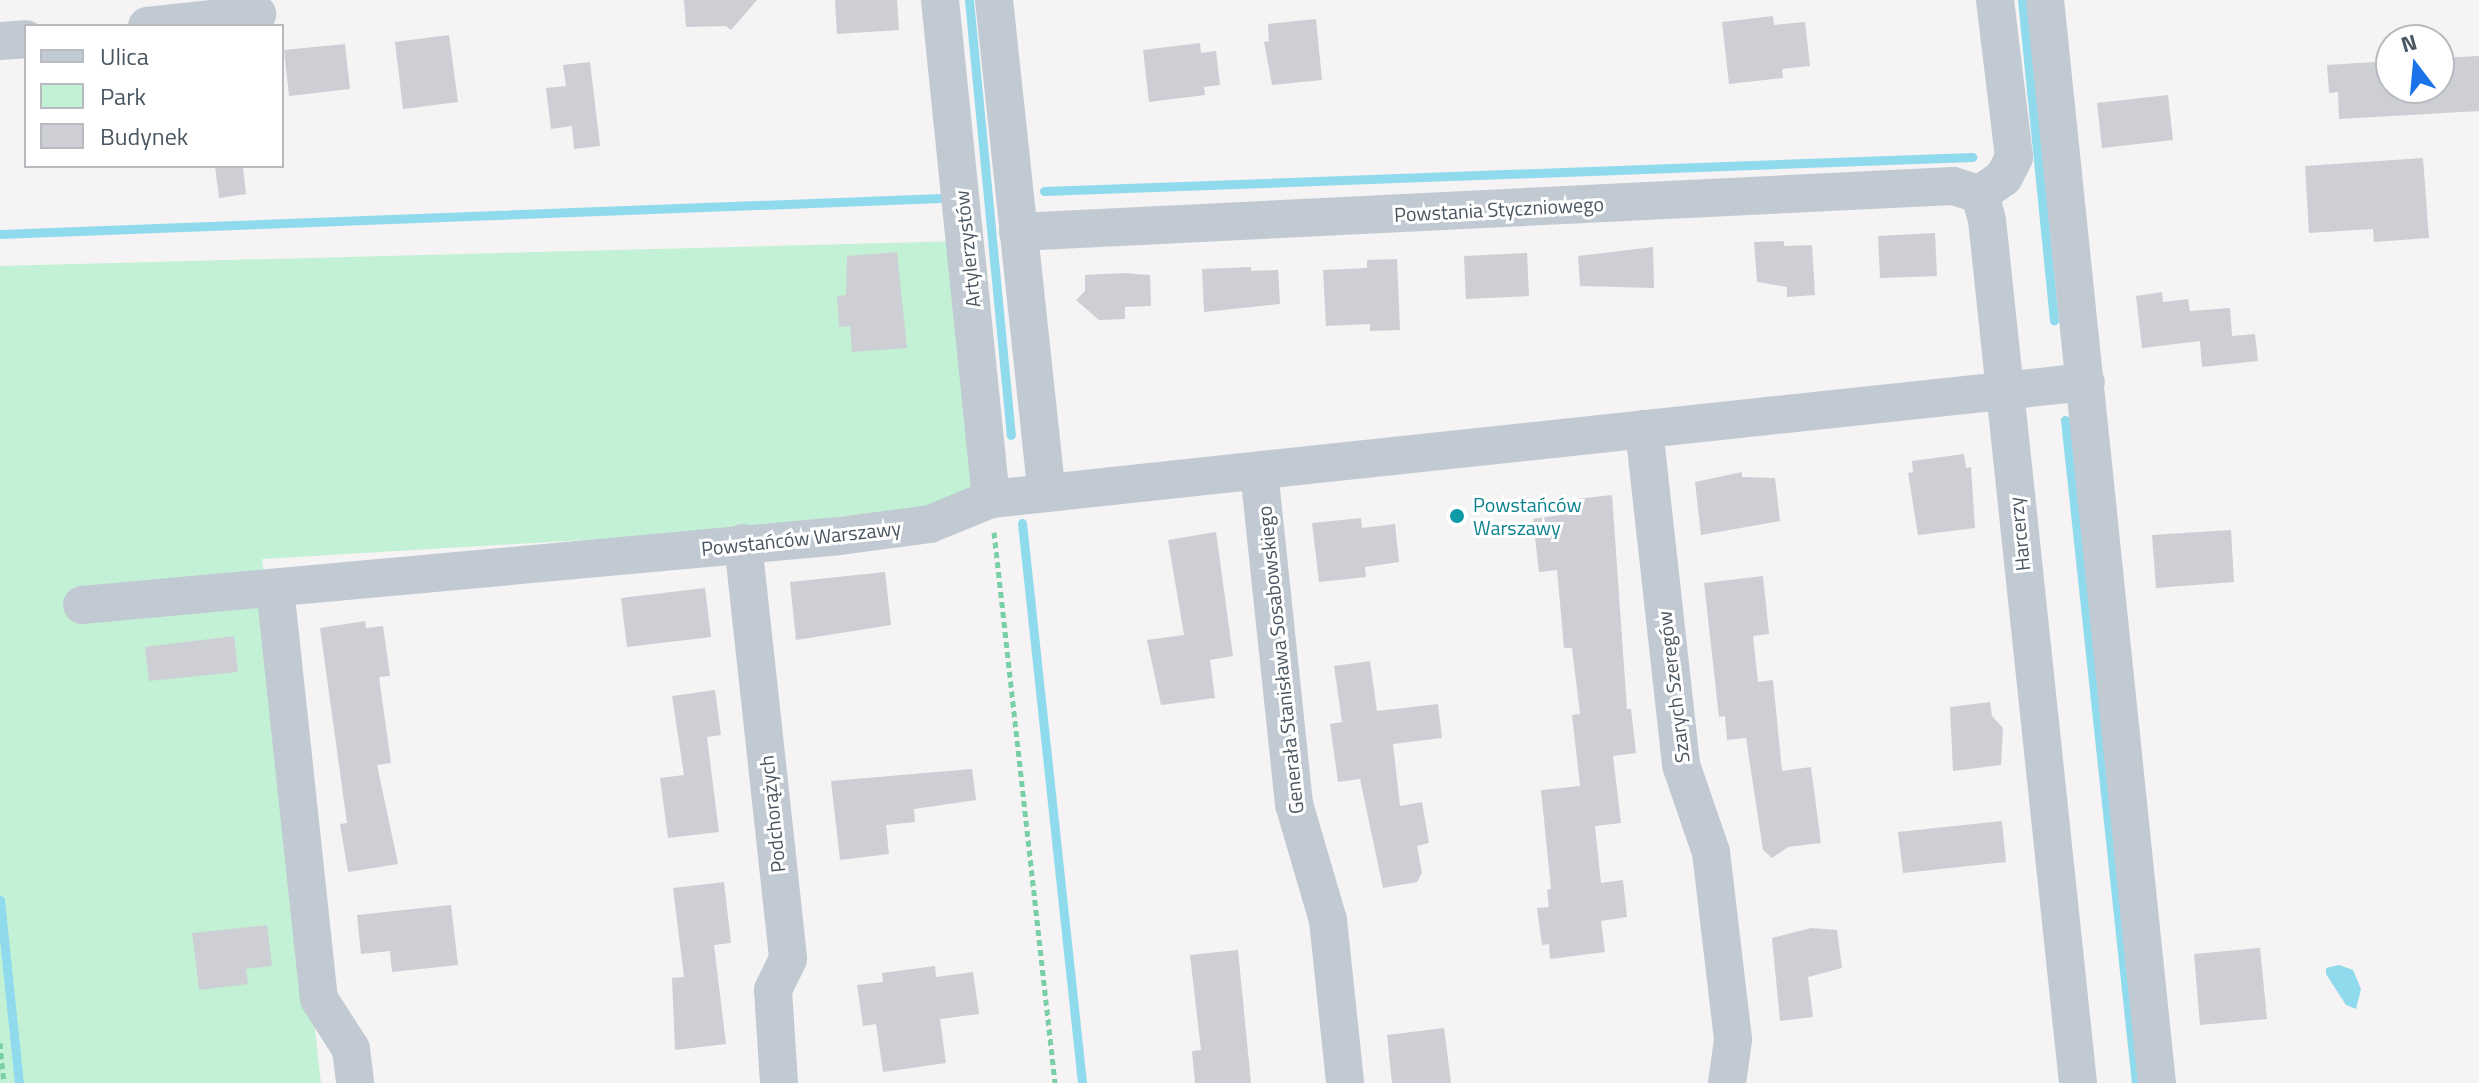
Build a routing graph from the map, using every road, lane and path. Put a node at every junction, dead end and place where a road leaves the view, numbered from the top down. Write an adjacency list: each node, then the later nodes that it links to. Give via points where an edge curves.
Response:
1 (940, 0): 16 (street, Artylerzystów)
2 (994, 0): 10 (street)
3 (1995, 0): 9 (street, via 2014,157 2004,177)
4 (2045, 0): 11 (street)
5 (257, 14): 6 (street)
6 (165, 24)
7 (24, 39): 8 (street)
8 (0, 41)
9 (1980, 194): 10 (street, Powstania Styczniowego, via 1953,186); 12 (street, Harcerzy)
10 (1018, 232): 15 (street)
11 (2086, 382): 12 (street, Powstańców Warszawy); 28 (street)
12 (2004, 390): 13 (street, Powstańców Warszawy); 27 (street, Harcerzy)
13 (1644, 429): 14 (street, Powstańców Warszawy); 26 (street, Szarych Szeregów, via 1681,765 1711,852 1733,1040)
14 (1259, 471): 15 (street, Powstańców Warszawy); 25 (street, Generała Stanisława Sosabowskiego, via 1294,804 1328,920)
15 (1047, 493): 16 (street, Powstańców Warszawy)
16 (991, 499): 17 (street, Powstańców Warszawy, via 930,524); 24 (path)
17 (743, 543): 18 (street, Powstańców Warszawy); 23 (street, Podchorążych, via 788,959 773,990)
18 (275, 588): 19 (street, Powstańców Warszawy); 22 (street, via 319,999 351,1049)
19 (82, 605)
20 (0, 1043): 21 (path)
21 (4, 1083)
22 (355, 1083)
23 (779, 1083)
24 (1055, 1083)
25 (1345, 1083)
26 (1727, 1083)
27 (2078, 1083)
28 (2157, 1083)

